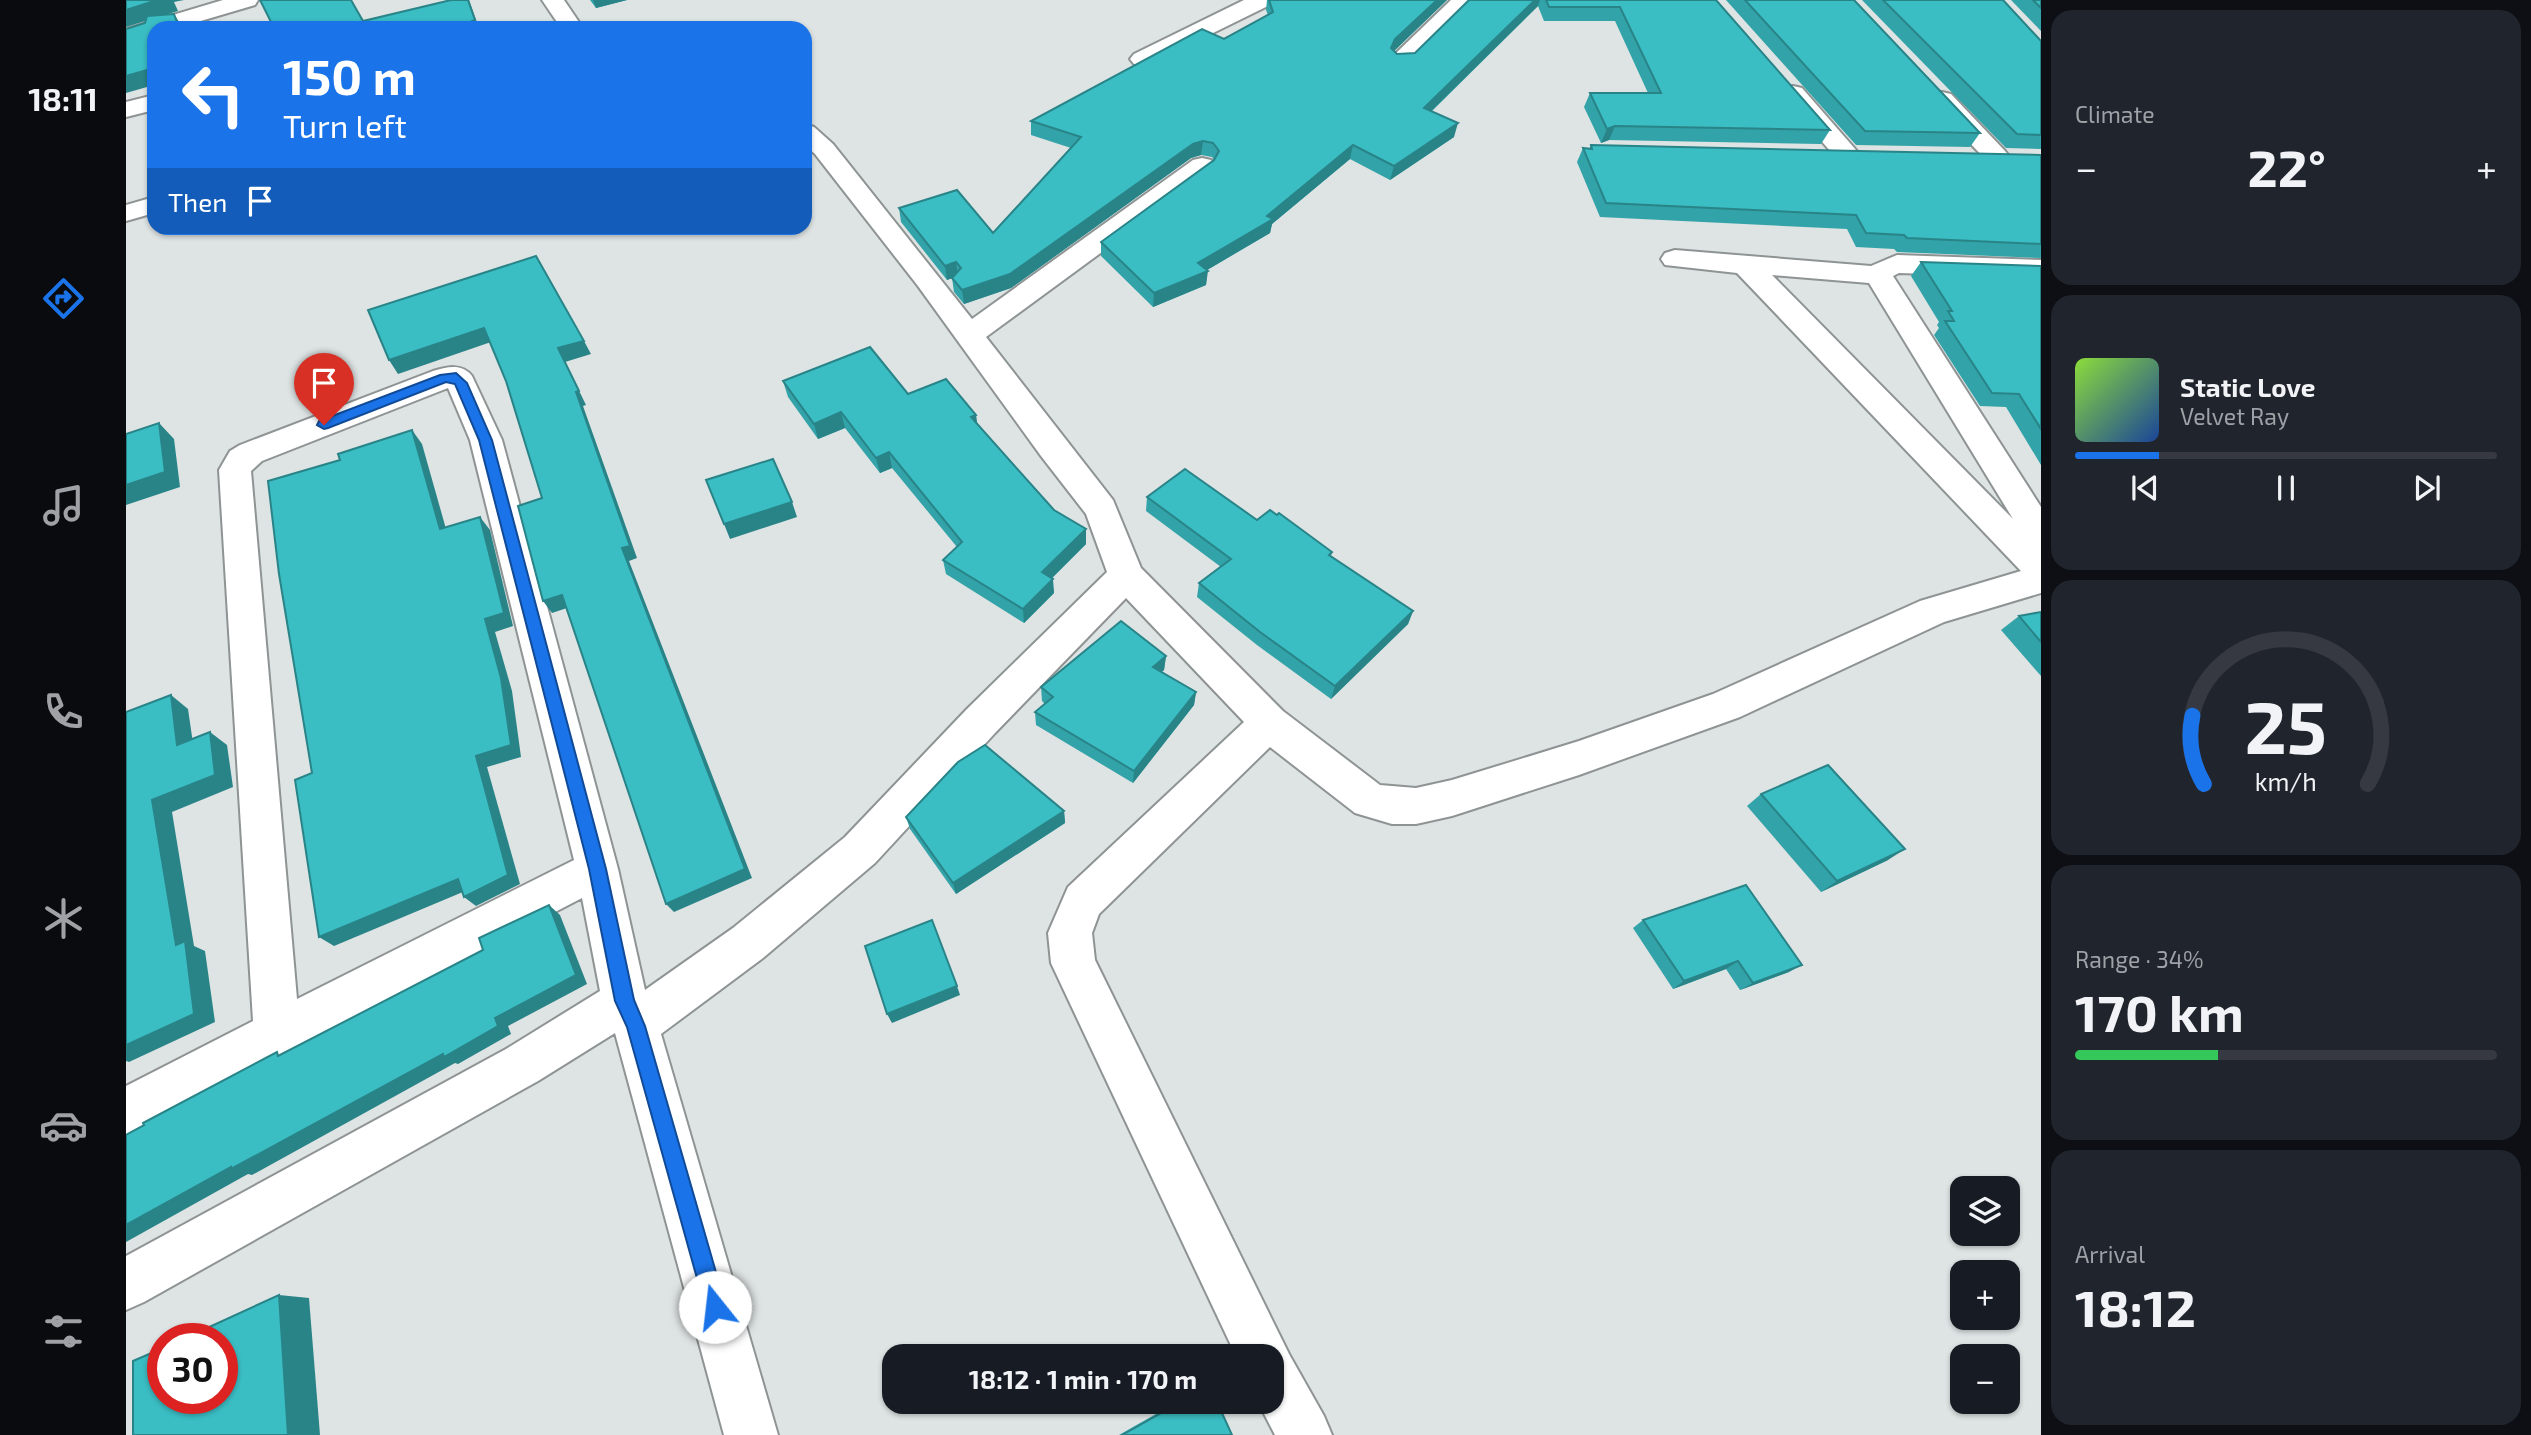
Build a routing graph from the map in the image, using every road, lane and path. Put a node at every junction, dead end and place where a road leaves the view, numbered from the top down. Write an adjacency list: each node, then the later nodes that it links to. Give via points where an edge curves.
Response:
1 (247, 0): 5 (street)
2 (553, 0): 6 (street)
3 (1262, 0): 9 (street)
4 (1464, 0): 10 (street)
5 (176, 21)
6 (567, 21)
7 (147, 30): 8 (street)
8 (126, 36)
9 (1142, 59)
10 (1402, 60)
11 (1775, 72): 17 (street)
12 (1922, 78): 19 (street, via 2007,157)
13 (147, 104): 14 (street)
14 (126, 110)
15 (812, 138): 27 (street)
16 (1819, 155): 17 (street)
17 (1847, 155): 18 (street)
18 (1874, 155)
19 (1969, 156)
20 (1202, 166): 27 (street)
21 (147, 207): 22 (street)
22 (126, 213)
23 (1675, 259): 24 (street)
24 (1744, 262): 26 (street); 29 (street)
25 (2041, 270): 26 (street, via 1897,264)
26 (1878, 275): 28 (street, via 2036,527)
27 (968, 336): 30 (street, via 1101,509)
28 (2041, 547)
29 (2041, 569)
30 (1126, 575): 32 (street); 34 (street, via 860,850 748,943 665,1002)
31 (2041, 579): 32 (street, via 1933,611 1726,706 1579,758 1416,806 1369,800)
32 (1269, 723): 38 (street, via 1083,901 1070,933 1073,963)
33 (597, 869): 34 (street); 35 (street); 35 (street, via 486,440 456,377 251,453 234,470)
34 (630, 1014): 37 (street, via 522,1065); 40 (street)
35 (276, 1033): 36 (street)
36 (126, 1111)
37 (126, 1284)
38 (1258, 1344)
39 (1284, 1396): 41 (street)
40 (751, 1435)
41 (1306, 1435)

